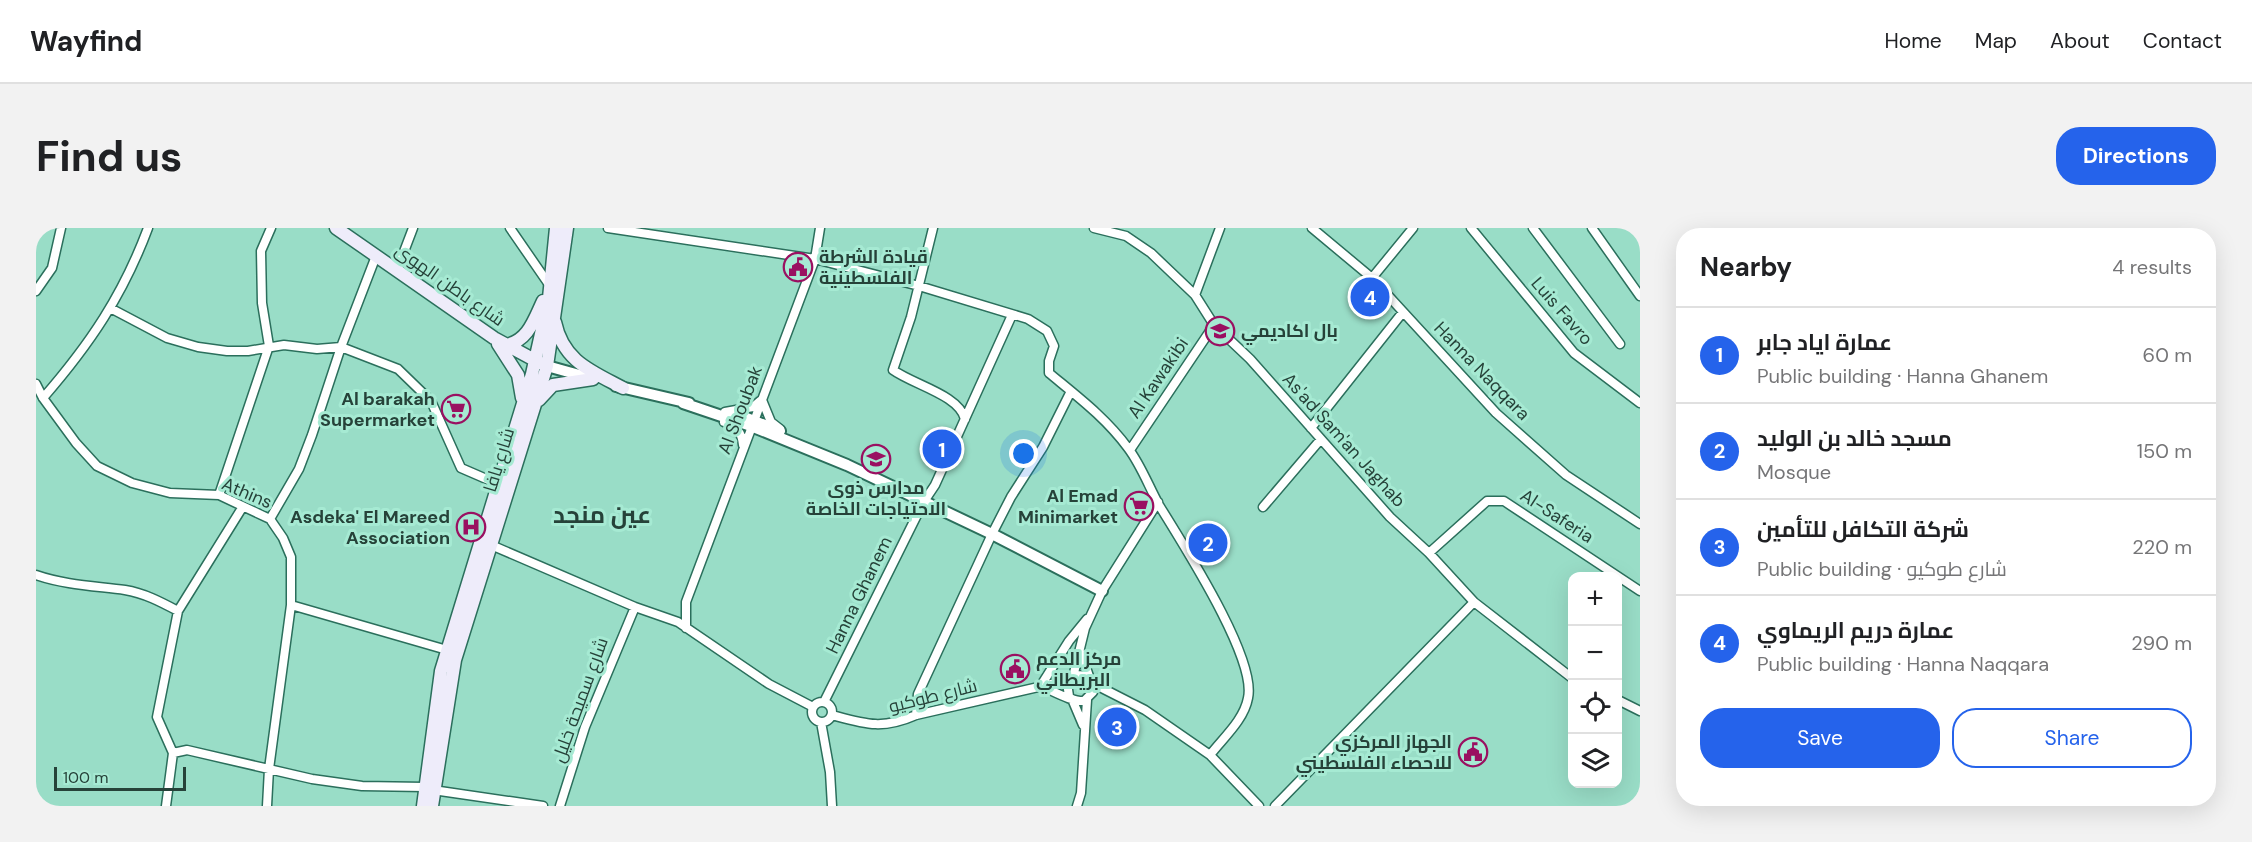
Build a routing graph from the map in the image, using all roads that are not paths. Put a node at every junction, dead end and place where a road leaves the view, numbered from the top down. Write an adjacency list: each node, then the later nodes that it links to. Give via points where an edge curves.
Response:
1 (61, 228): 25 (street, via 51,268)
2 (148, 228): 28 (street)
3 (271, 228): 36 (street, via 261,250 262,303)
4 (336, 228): 19 (main road, شارع باطن الهوى)
5 (413, 228): 21 (street)
6 (510, 228): 23 (street)
7 (556, 228): 23 (main road, شارع يافا)
8 (567, 228): 30 (main road, شارع يافا)
9 (608, 228): 20 (street)
10 (820, 228): 20 (street, Al Shoubak)
11 (933, 228): 24 (street)
12 (1094, 228): 26 (street, As'ad Sam'an Jaghab, via 1126,236 1151,253)
13 (1220, 228): 26 (street)
14 (1312, 228): 22 (street, Hanna Naqqara)
15 (1413, 228): 22 (street)
16 (1471, 228): 46 (street, Luis Favro, via 1574,353)
17 (1533, 228): 34 (street)
18 (1592, 228): 27 (street)
19 (376, 256): 21 (main road, شارع باطن الهوى); 37 (street)
20 (815, 259): 24 (street); 44 (street, Al Shoubak)
21 (397, 270): 33 (main road, شارع باطن الهوى)
22 (1372, 278): 29 (street, Hanna Naqqara)
23 (550, 286): 35 (main road, via 525,335); 38 (main road, شارع يافا)
24 (919, 286): 31 (street); 51 (street, via 893,370 954,401)
25 (36, 291)
26 (1195, 295): 32 (street, As'ad Sam'an Jaghab)
27 (1640, 296)
28 (112, 309): 36 (street, via 167,338 198,346 248,351); 43 (street)
29 (1403, 312): 53 (street); 66 (street, Hanna Naqqara, via 1496,413 1566,475)
30 (554, 315): 38 (main road, شارع يافا); 41 (main road, via 561,342 578,365)
31 (1012, 315): 42 (street, via 1028,319 1047,331 1054,346 1049,373); 51 (street, Hanna Ghanem)
32 (1214, 325): 53 (street, As'ad Sam'an Jaghab, via 1250,358); 57 (street, Al Kawakibi)
33 (494, 338): 35 (main road, شارع باطن الهوى); 48 (main road, via 518,375)
34 (1620, 344)
35 (506, 345): 38 (main road, شارع باطن الهوى)
36 (269, 346): 37 (street); 60 (street)
37 (341, 347): 59 (street, via 398,369 431,401 460,468); 65 (street, via 306,452)
38 (541, 363): 39 (street); 47 (main road, شارع يافا); 48 (main road, شارع يافا)
39 (593, 379): 41 (street); 47 (main road, via 553,385)
40 (36, 384): 43 (street, Athins)
41 (623, 388): 45 (street)
42 (1071, 391): 57 (street, via 1098,412); 67 (street)
43 (43, 398): 60 (street, Athins, via 97,466 132,483 170,493)
44 (762, 398): 50 (street, via 753,407); 52 (street, Al Shoubak); 54 (street, via 771,422)
45 (683, 403): 49 (street); 50 (street)
46 (1640, 403)
47 (535, 406): 68 (main road, شارع يافا)
48 (521, 407): 59 (main road, شارع يافا)
49 (701, 410): 52 (street); 56 (street, via 735,426 742,436)
50 (725, 412): 52 (street)
51 (965, 420): 62 (street, Hanna Ghanem)
52 (753, 423): 54 (street); 56 (street, Al Shoubak); 58 (street)
53 (1311, 428): 55 (street, As'ad Sam'an Jaghab)
54 (782, 432): 58 (street)
55 (1321, 440): 63 (street); 69 (street, As'ad Sam'an Jaghab)
56 (743, 448): 73 (street, Al Shoubak)
57 (1130, 450): 61 (street)
58 (847, 465): 62 (street)
59 (498, 484): 81 (main road, شارع يافا)
60 (219, 495): 64 (street, Athins)
61 (1158, 502): 71 (street); 99 (street, via 1219,606 1249,681 1243,713)
62 (923, 503): 67 (street); 90 (street, Hanna Ghanem)
63 (1263, 507)
64 (242, 508): 65 (street, Athins); 77 (street)
65 (270, 519): 75 (street, Athins, via 291,557)
66 (1640, 524)
67 (992, 534): 71 (street); 95 (street, via 918,694)
68 (491, 545): 76 (street); 101 (main road, شارع يافا, via 449,684)
69 (1429, 554): 72 (street, Al-Saferia, via 1487,501 1504,501); 74 (street, As'ad Sam'an Jaghab)
70 (36, 575): 77 (street, via 88,587 126,590)
71 (1102, 591): 78 (street)
72 (1640, 591)
73 (686, 602): 79 (street, Al Shoubak, via 680,612); 80 (street, Al Shoubak)
74 (1474, 602): 83 (street, As'ad Sam'an Jaghab); 111 (street)
75 (291, 606): 81 (street); 100 (street, Athins)
76 (635, 607): 79 (street); 107 (street, شارع سميحة خليل, via 585,727)
77 (178, 611): 98 (street, via 157,717)
78 (1093, 612): 82 (street); 86 (street, via 1069,641)
79 (666, 619): 80 (street)
80 (686, 628): 92 (street, via 769,684)
81 (447, 650): 101 (main road, شارع يافا, via 436,701)
82 (1081, 653): 84 (street); 85 (street)
83 (1568, 675)
84 (1071, 678): 85 (street, via 1082,675); 86 (street, شارع طوكيو); 88 (street, via 1066,688)
85 (1091, 681): 87 (street); 89 (street)
86 (1041, 688): 88 (street); 95 (street, شارع طوكيو)
87 (1107, 691): 89 (street); 99 (street, via 1146,710)
88 (1070, 698): 89 (street, via 1080,702); 97 (street)
89 (1089, 698): 97 (street)
90 (824, 702): 92 (street); 94 (street, via 830,705)
91 (1622, 702): 93 (street)
92 (813, 707): 96 (street, via 813,717)
93 (1640, 711)
94 (832, 715): 95 (street, شارع طوكيو, via 882,726); 96 (street)
95 (916, 716)
96 (821, 722): 108 (street)
97 (1083, 726): 109 (street, via 1081,793)
98 (173, 753): 100 (street, via 187,750); 102 (street)
99 (1210, 755): 110 (street)
100 (269, 769): 101 (street, via 362,786); 103 (street, Athins)
101 (429, 788): 104 (main road, شارع يافا); 105 (main road, شارع يافا); 106 (street)
102 (166, 806)
103 (267, 806)
104 (423, 806)
105 (432, 806)
106 (543, 806)
107 (560, 806)
108 (832, 806)
109 (1077, 806)
110 (1259, 806)
111 (1275, 806)

